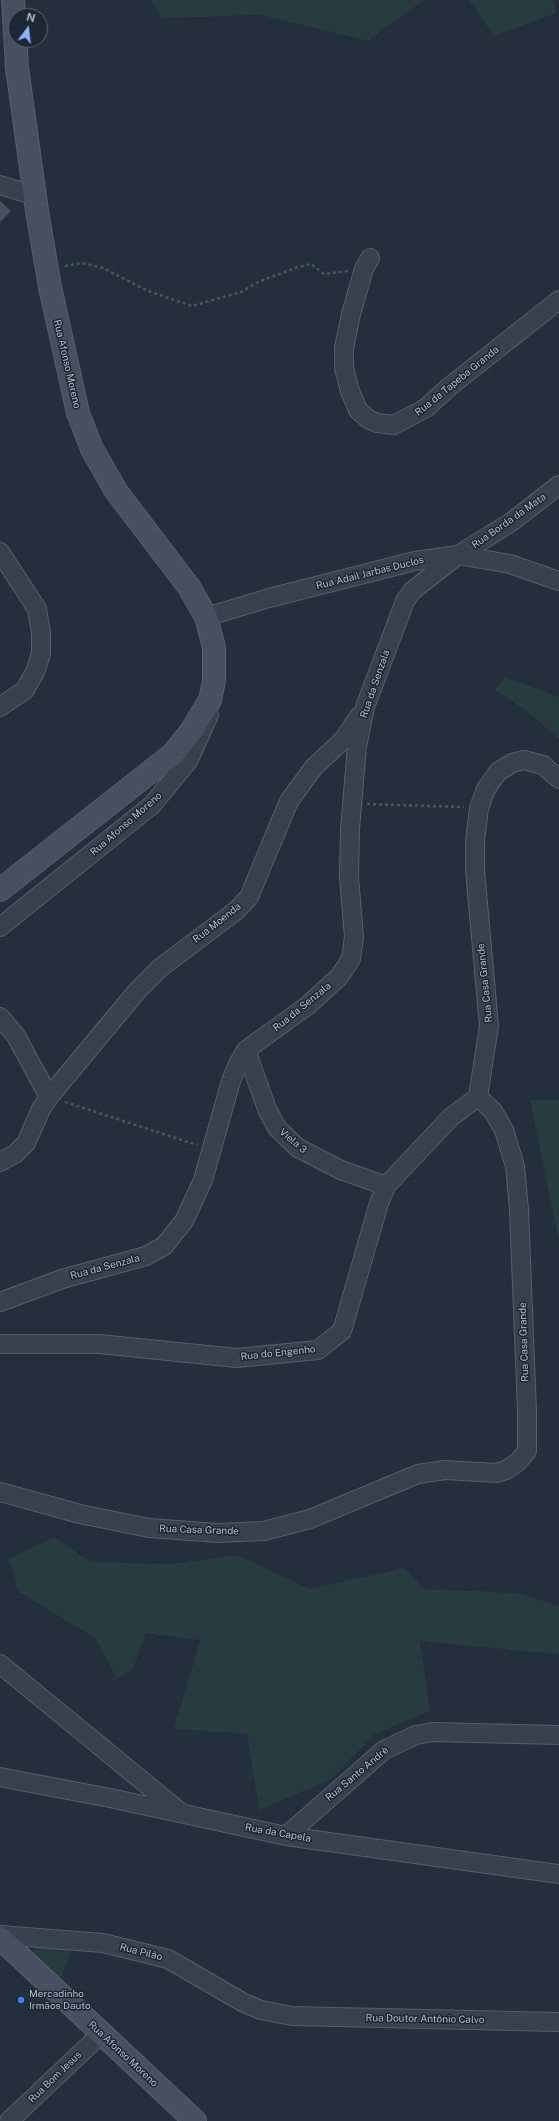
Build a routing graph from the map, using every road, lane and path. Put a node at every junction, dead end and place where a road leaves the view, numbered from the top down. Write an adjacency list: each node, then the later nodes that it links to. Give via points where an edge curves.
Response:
1 (13, 0): 3 (main road, Rua Afonso Moreno, via 18,68)
2 (0, 185): 3 (street)
3 (35, 196): 5 (main road, Rua Afonso Moreno)
4 (367, 263): 5 (path, via 324,274 311,264 258,282 241,292 192,306 148,291 103,268 82,263); 6 (street, Rua da Tapeba Granda, via 347,334 344,368 358,410 377,423 394,425 426,408)
5 (47, 269): 11 (main road, Rua Afonso Moreno, via 78,413 92,449 116,491 189,587)
6 (559, 300)
7 (559, 485): 9 (street, Rua Borda da Mata, via 510,522)
8 (0, 552): 13 (street, via 37,609 41,633 41,654 25,690)
9 (458, 555): 10 (street, Rua Adail Jarbas Duclos, via 510,564); 11 (street, Rua Adail Jarbas Duclos, via 415,561 269,598); 14 (street, Rua da Senzala, via 412,591 405,602)
10 (559, 581)
11 (206, 617): 12 (main road, Rua Afonso Moreno, via 214,647)
12 (212, 692): 18 (main road, Rua Afonso Moreno, via 192,730 173,754); 19 (street, Rua Afonso Moreno, via 205,727 188,762 152,805)
13 (0, 707)
14 (365, 707): 16 (street, Rua da Senzala, via 357,746); 22 (street, Rua Moenda, via 344,739 314,768 289,801 278,822 249,897 237,910 156,972)
15 (559, 780): 17 (street, Rua Casa Grande, via 543,765 524,760 512,763 498,772 486,789)
16 (353, 803): 17 (path); 21 (street, Rua da Senzala, via 348,877 354,937 351,959 339,977 307,1006)
17 (479, 808): 23 (street, Rua Casa Grande, via 475,870 489,1026)
18 (0, 890)
19 (0, 927)
20 (0, 1016): 22 (street, via 16,1036)
21 (246, 1050): 24 (street, Rua da Senzala, via 231,1081); 26 (street, Viela 3, via 267,1109 277,1128 298,1148 341,1170)
22 (49, 1097): 24 (path); 25 (street, Rua Moenda, via 26,1143 15,1154)
23 (478, 1097): 26 (street, Rua do Engenho, via 451,1117); 29 (street, Rua Casa Grande, via 493,1111 504,1130 515,1166 527,1410 526,1451 518,1462 497,1473 445,1470 418,1474 310,1519 264,1530 218,1533 149,1528 80,1514)
24 (210, 1149): 27 (street, Rua da Senzala, via 203,1180 184,1221 164,1246 146,1256 62,1278)
25 (0, 1162)
26 (386, 1186): 28 (street, Rua do Engenho, via 342,1331 318,1350 237,1358 99,1344)
27 (0, 1302)
28 (0, 1344)
29 (0, 1492)
30 (0, 1664): 33 (street)
31 (559, 1735): 34 (street, Rua Santo Andrè, via 433,1732 416,1735 384,1750)
32 (0, 1777): 33 (street, Rua da Capela)
33 (182, 1814): 34 (street, Rua da Capela)
34 (286, 1836): 35 (street, Rua da Capela)
35 (559, 1874)
36 (0, 1934): 38 (street, Rua Pilão, via 103,1943 168,1959 244,2003 261,2010)
37 (0, 1938): 40 (main road, Rua Afonso Moreno)
38 (292, 2016): 39 (street, Rua Doutor Antônio Calvo)
39 (559, 2022)
40 (101, 2034): 41 (street, Rua Bom Jesus); 42 (main road, Rua Afonso Moreno)
41 (9, 2121)
42 (195, 2121)

